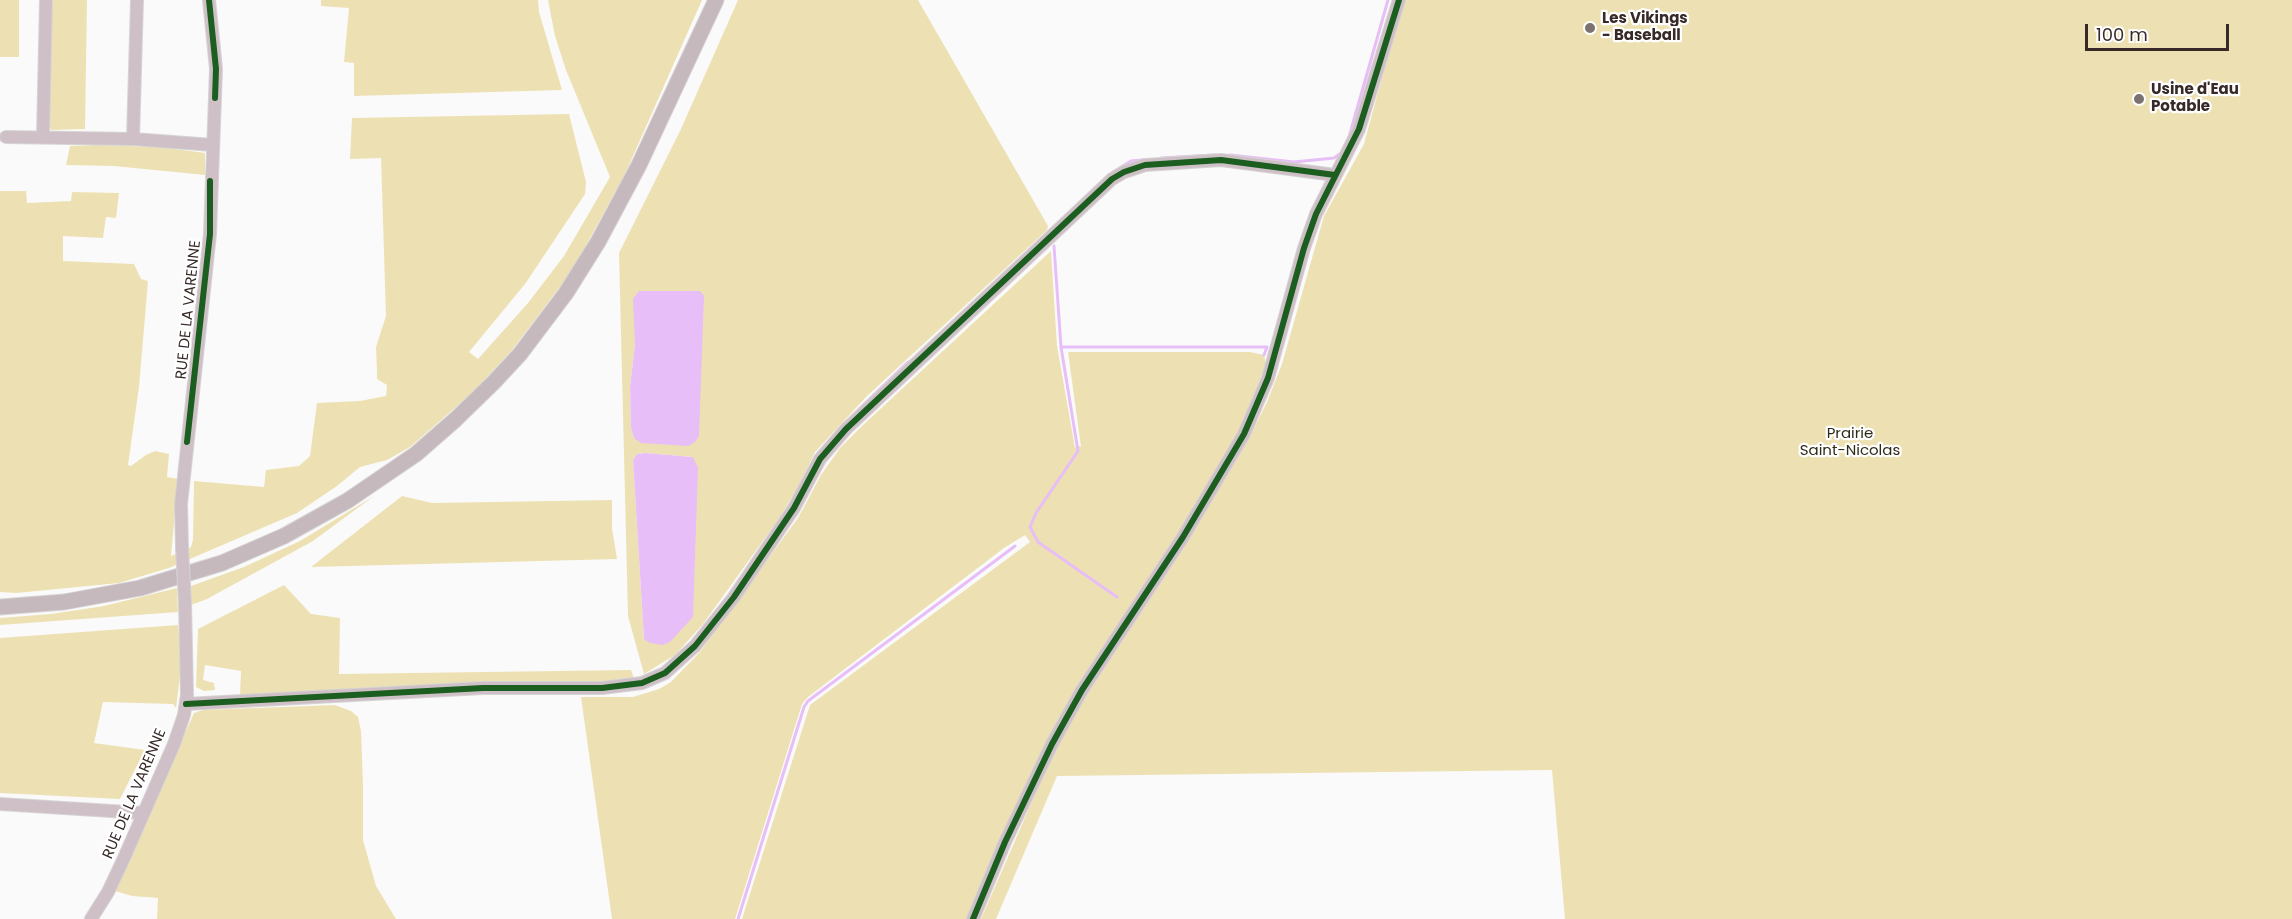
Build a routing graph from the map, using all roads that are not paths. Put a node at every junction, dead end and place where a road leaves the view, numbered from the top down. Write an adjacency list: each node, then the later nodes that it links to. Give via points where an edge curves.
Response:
1 (46, 0): 7 (street)
2 (137, 0): 8 (street)
3 (209, 0): 9 (street, RUE DE LA VARENNE, via 216,69)
4 (716, 0): 11 (main road, via 639,165 566,293 494,382 416,454 347,501 284,536 222,563 140,588 64,602)
5 (1399, 0): 10 (street, via 1359,129)
6 (6, 137): 7 (street)
7 (43, 137): 8 (street)
8 (133, 139): 9 (street)
9 (213, 145): 12 (street, RUE DE LA VARENNE, bridge, via 210,234 181,504)
10 (1335, 175): 12 (street, via 1221,160 1145,165 1112,179 846,429 820,459 794,508 734,597 695,646 665,673 642,683 602,688 483,688); 16 (street, via 1316,214 1268,378 1244,434 1183,537 1082,690 1005,842)
11 (0, 607)
12 (186, 704): 14 (street, RUE DE LA VARENNE, via 174,744)
13 (0, 804): 14 (street)
14 (143, 813): 15 (street, RUE DE LA VARENNE, via 113,880)
15 (90, 919)
16 (974, 919)

